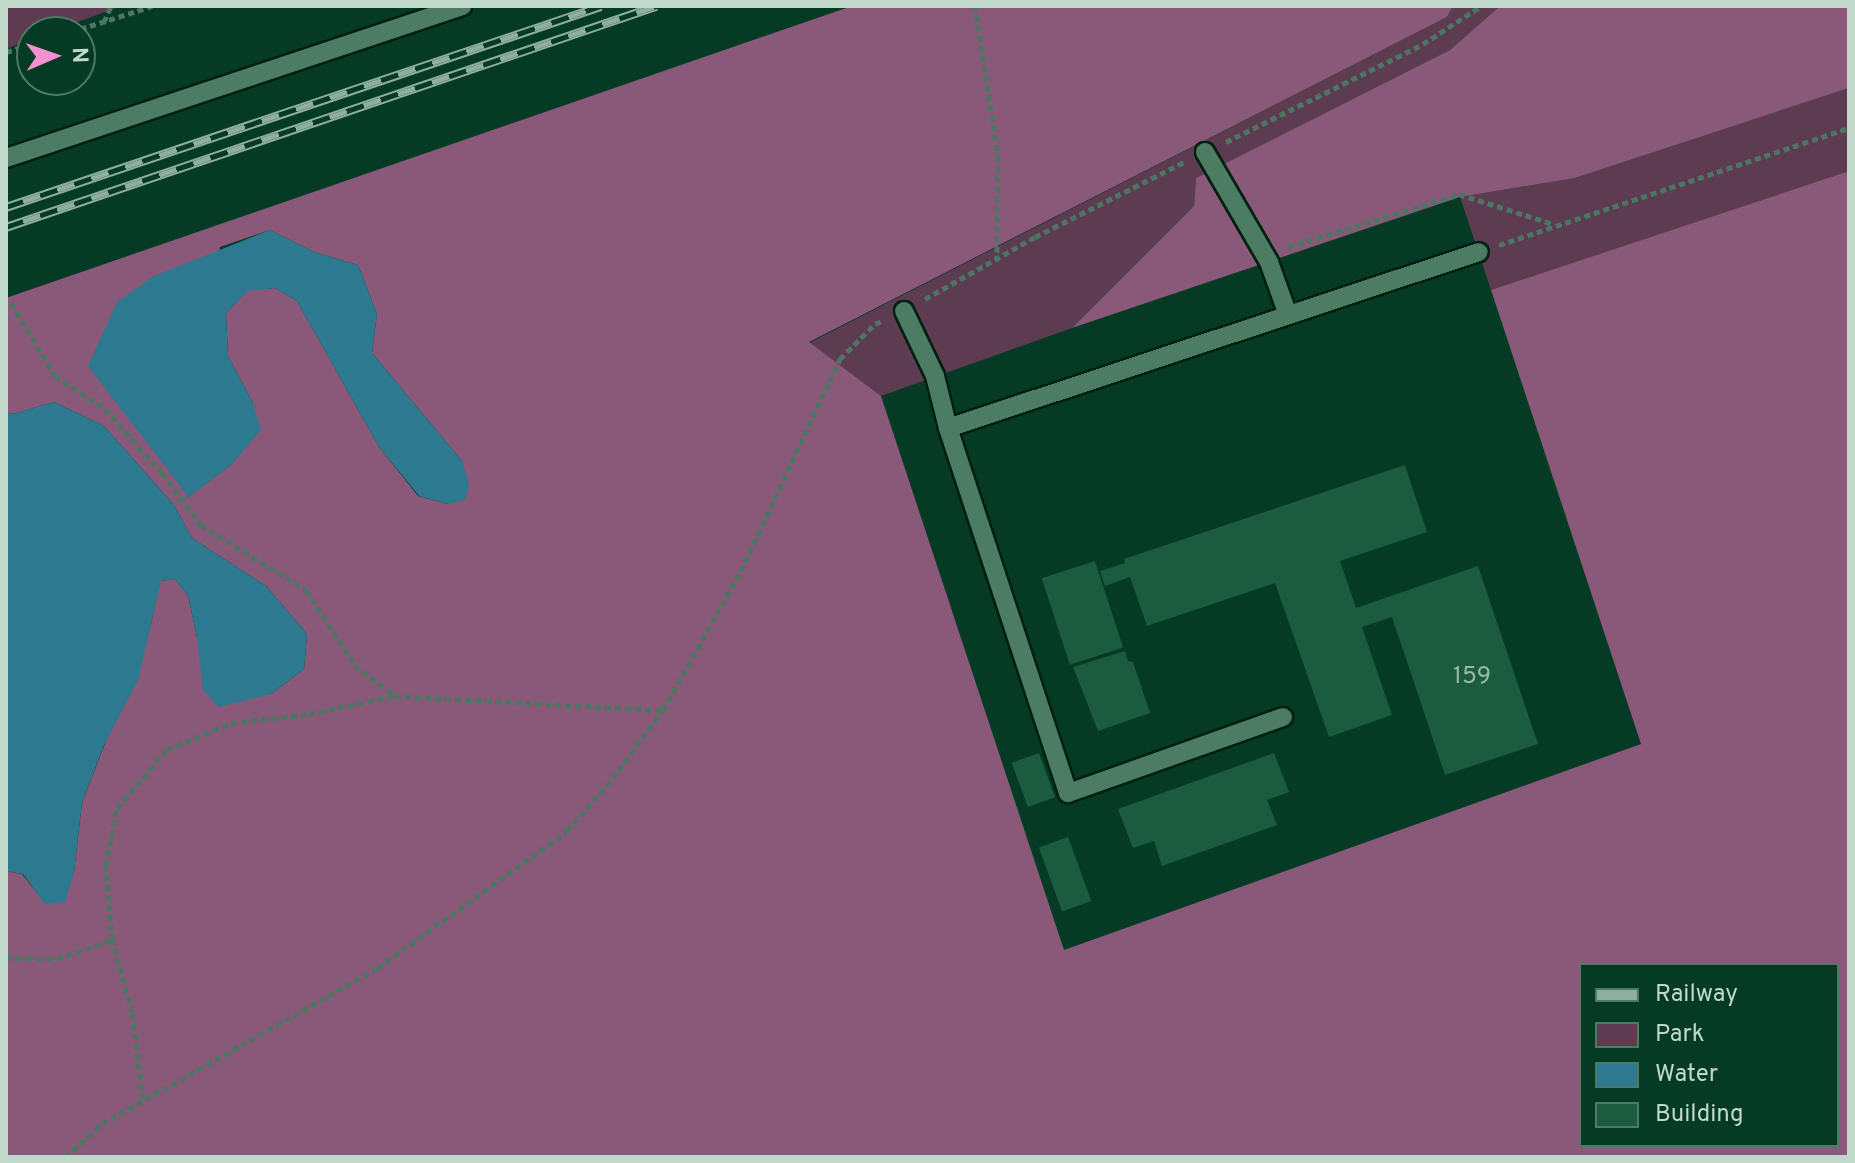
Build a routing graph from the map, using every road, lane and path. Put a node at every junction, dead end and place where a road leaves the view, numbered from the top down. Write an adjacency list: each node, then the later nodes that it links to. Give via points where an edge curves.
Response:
1 (111, 6): 6 (path)
2 (152, 6): 6 (path)
3 (462, 6): 10 (lane)
4 (975, 6): 14 (path, via 998,156)
5 (1481, 6): 9 (path, via 1423,44)
6 (104, 22): 7 (path)
7 (96, 24)
8 (1849, 128): 11 (path)
9 (1205, 152): 13 (lane); 14 (path)
10 (6, 158)
11 (1554, 224): 12 (path); 13 (path, via 1459,194)
12 (1479, 252): 17 (lane)
13 (1264, 255): 17 (lane)
14 (997, 259): 16 (path)
15 (11, 303): 19 (path, via 55,376 105,409 201,525 306,590 355,665)
16 (904, 311): 18 (lane, via 935,376); 20 (path, via 875,324 840,359 741,571)
17 (1288, 315): 18 (lane)
18 (948, 428): 21 (lane, via 1068,793)
19 (395, 696): 20 (path); 22 (path, via 231,723 167,750 117,808 106,865)
20 (663, 710): 24 (path, via 567,831 378,968)
21 (1283, 717)
22 (112, 940): 23 (path, via 57,959); 24 (path, via 132,1012)
23 (6, 958)
24 (143, 1099): 25 (path, via 102,1124)
25 (65, 1157)

